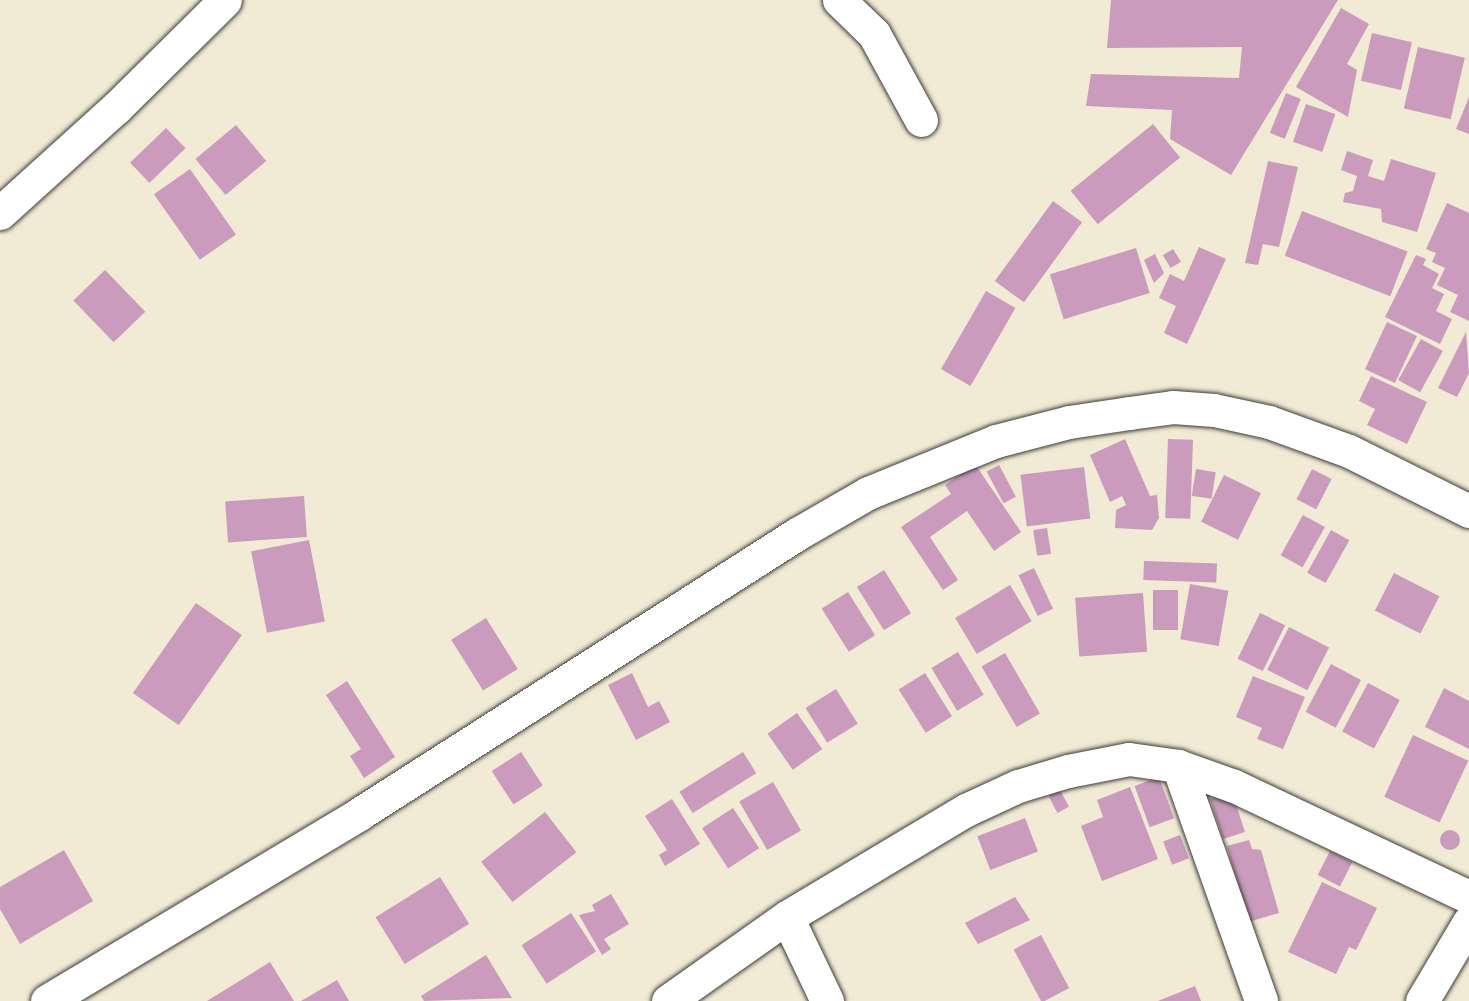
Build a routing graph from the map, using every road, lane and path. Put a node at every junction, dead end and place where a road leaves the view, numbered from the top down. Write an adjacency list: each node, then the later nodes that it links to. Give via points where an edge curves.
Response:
1 (225, 0): 4 (street, via 116,108)
2 (839, 0): 3 (street, via 874,34)
3 (921, 120)
4 (0, 213)
5 (1469, 511): 10 (street, via 1348,451 1269,422 1214,410 1173,407 996,441 868,493 797,534 359,814)
6 (1178, 766): 7 (street, via 1294,812); 8 (street, via 1129,759 1018,786 966,810); 13 (street)
7 (1469, 897)
8 (787, 917): 11 (street); 12 (street)
9 (1469, 922): 14 (street)
10 (47, 1001)
11 (668, 1001)
12 (826, 1001)
13 (1261, 1001)
14 (1422, 1001)

